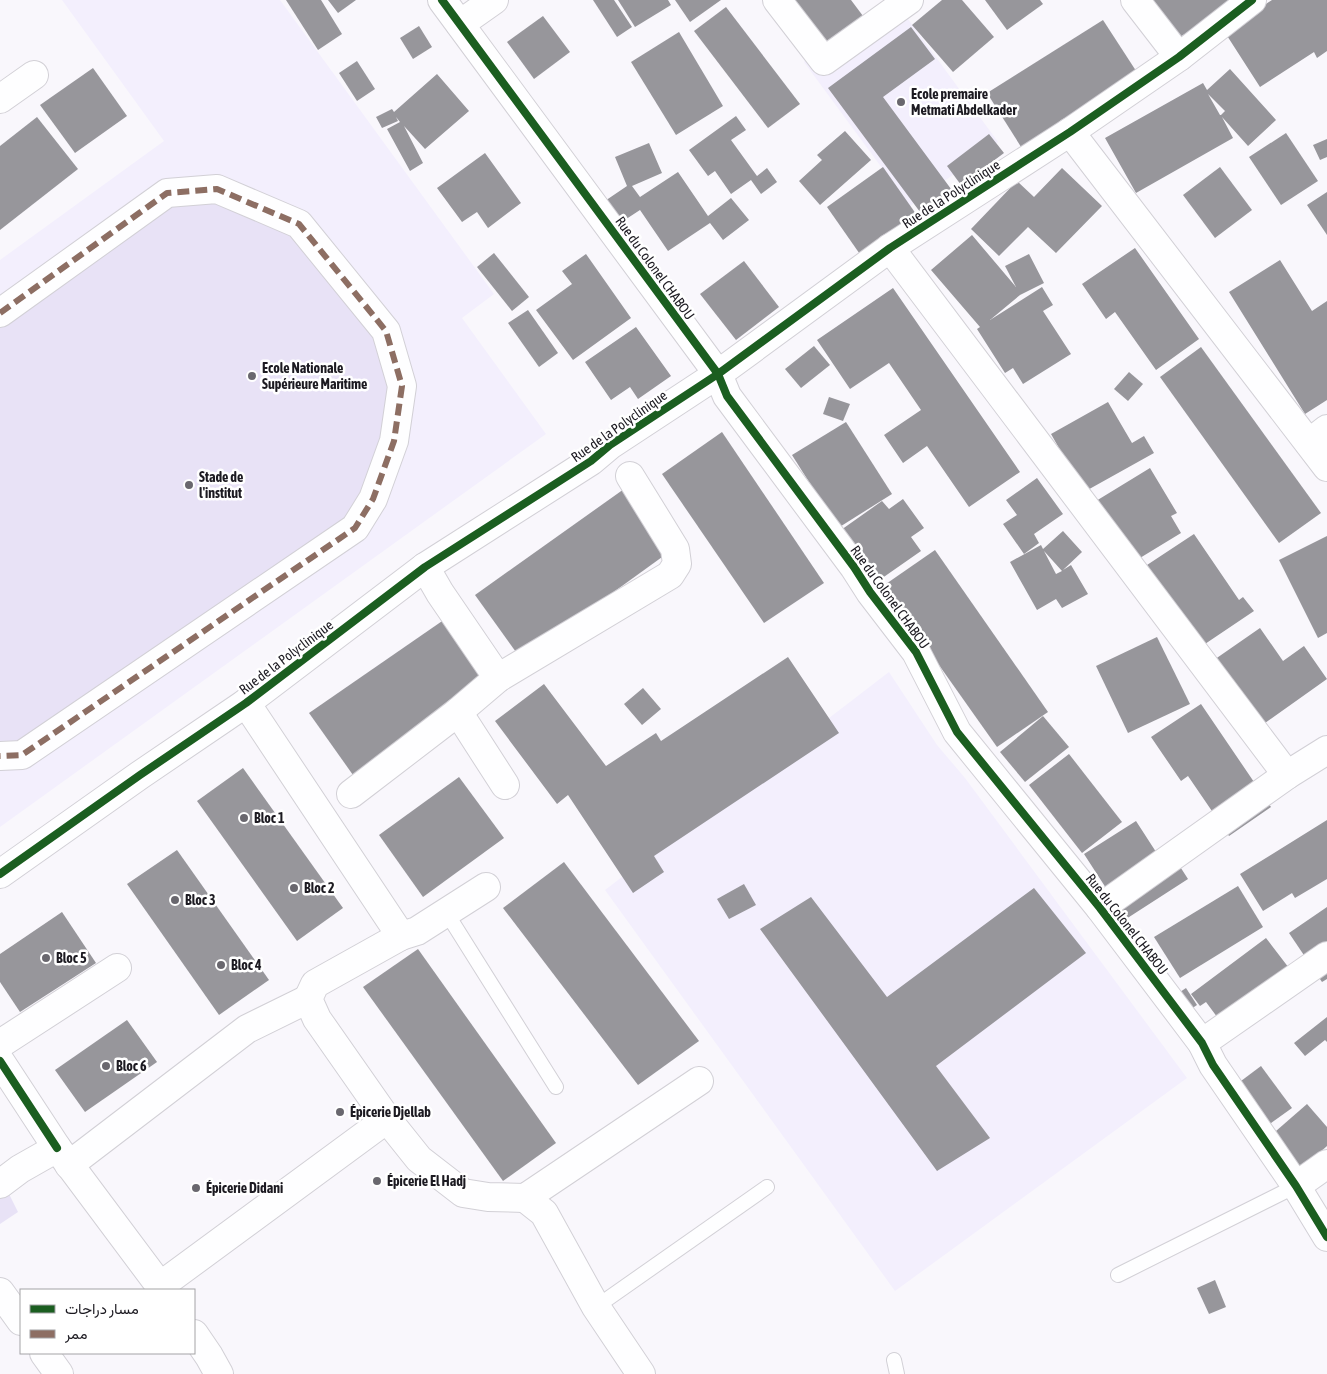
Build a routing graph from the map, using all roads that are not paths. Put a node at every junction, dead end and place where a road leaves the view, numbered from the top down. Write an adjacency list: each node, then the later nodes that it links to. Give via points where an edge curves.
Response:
1 (442, 0): 7 (street, Rue du Colonel CHABOU)
2 (494, 0): 7 (street)
3 (777, 0): 4 (street, via 824,62)
4 (909, 0)
5 (1135, 0): 8 (street)
6 (1252, 0): 8 (street, Rue de la Polyclinique)
7 (460, 24): 14 (street, Rue du Colonel CHABOU)
8 (1178, 56): 11 (street, Rue de la Polyclinique)
9 (34, 75): 10 (street)
10 (0, 99)
11 (1070, 132): 12 (street, Rue de la Polyclinique); 15 (street)
12 (890, 248): 14 (street, Rue de la Polyclinique); 24 (street)
13 (0, 313): 23 (street, via 167,193 217,189 299,224 386,330 402,386 394,441 373,499 355,528 22,755)
14 (718, 374): 18 (street, Rue de la Polyclinique); 29 (street, Rue du Colonel CHABOU, via 727,396 916,652 957,732)
15 (1318, 436): 16 (street)
16 (1327, 467)
17 (630, 476): 19 (street, via 675,549 677,564 670,575)
18 (425, 568): 19 (street); 20 (street, Rue de la Polyclinique)
19 (498, 678): 21 (street)
20 (246, 703): 27 (street, Rue de la Polyclinique); 31 (street)
21 (458, 712): 25 (street); 26 (street)
22 (1327, 750): 24 (street)
23 (0, 756)
24 (1287, 775): 29 (street)
25 (505, 785)
26 (351, 794)
27 (0, 874)
28 (486, 887): 30 (street)
29 (1100, 908): 36 (street, Rue du Colonel CHABOU)
30 (446, 912): 31 (street, via 416,931); 39 (lane)
31 (400, 936): 34 (street, via 315,984)
32 (1327, 956): 36 (street)
33 (117, 968): 35 (street)
34 (308, 999): 40 (street, via 318,1019); 41 (street, via 247,1029)
35 (0, 1044)
36 (1202, 1044): 44 (street, Rue du Colonel CHABOU)
37 (0, 1061): 41 (street)
38 (699, 1081): 46 (street)
39 (556, 1087)
40 (387, 1119): 46 (street, via 419,1160 463,1193); 49 (street)
41 (63, 1156): 43 (street, via 20,1169); 49 (street)
42 (1327, 1164): 44 (street)
43 (0, 1184)
44 (1296, 1186): 47 (street, Rue du Colonel CHABOU); 48 (lane)
45 (767, 1187): 51 (lane)
46 (525, 1198): 51 (street, via 544,1213)
47 (1327, 1237)
48 (1118, 1275)
49 (162, 1288)
50 (0, 1292): 52 (street)
51 (596, 1307): 57 (street)
52 (20, 1320)
53 (195, 1335): 56 (street)
54 (45, 1354): 55 (street)
55 (59, 1374)
56 (219, 1374)
57 (641, 1374)

